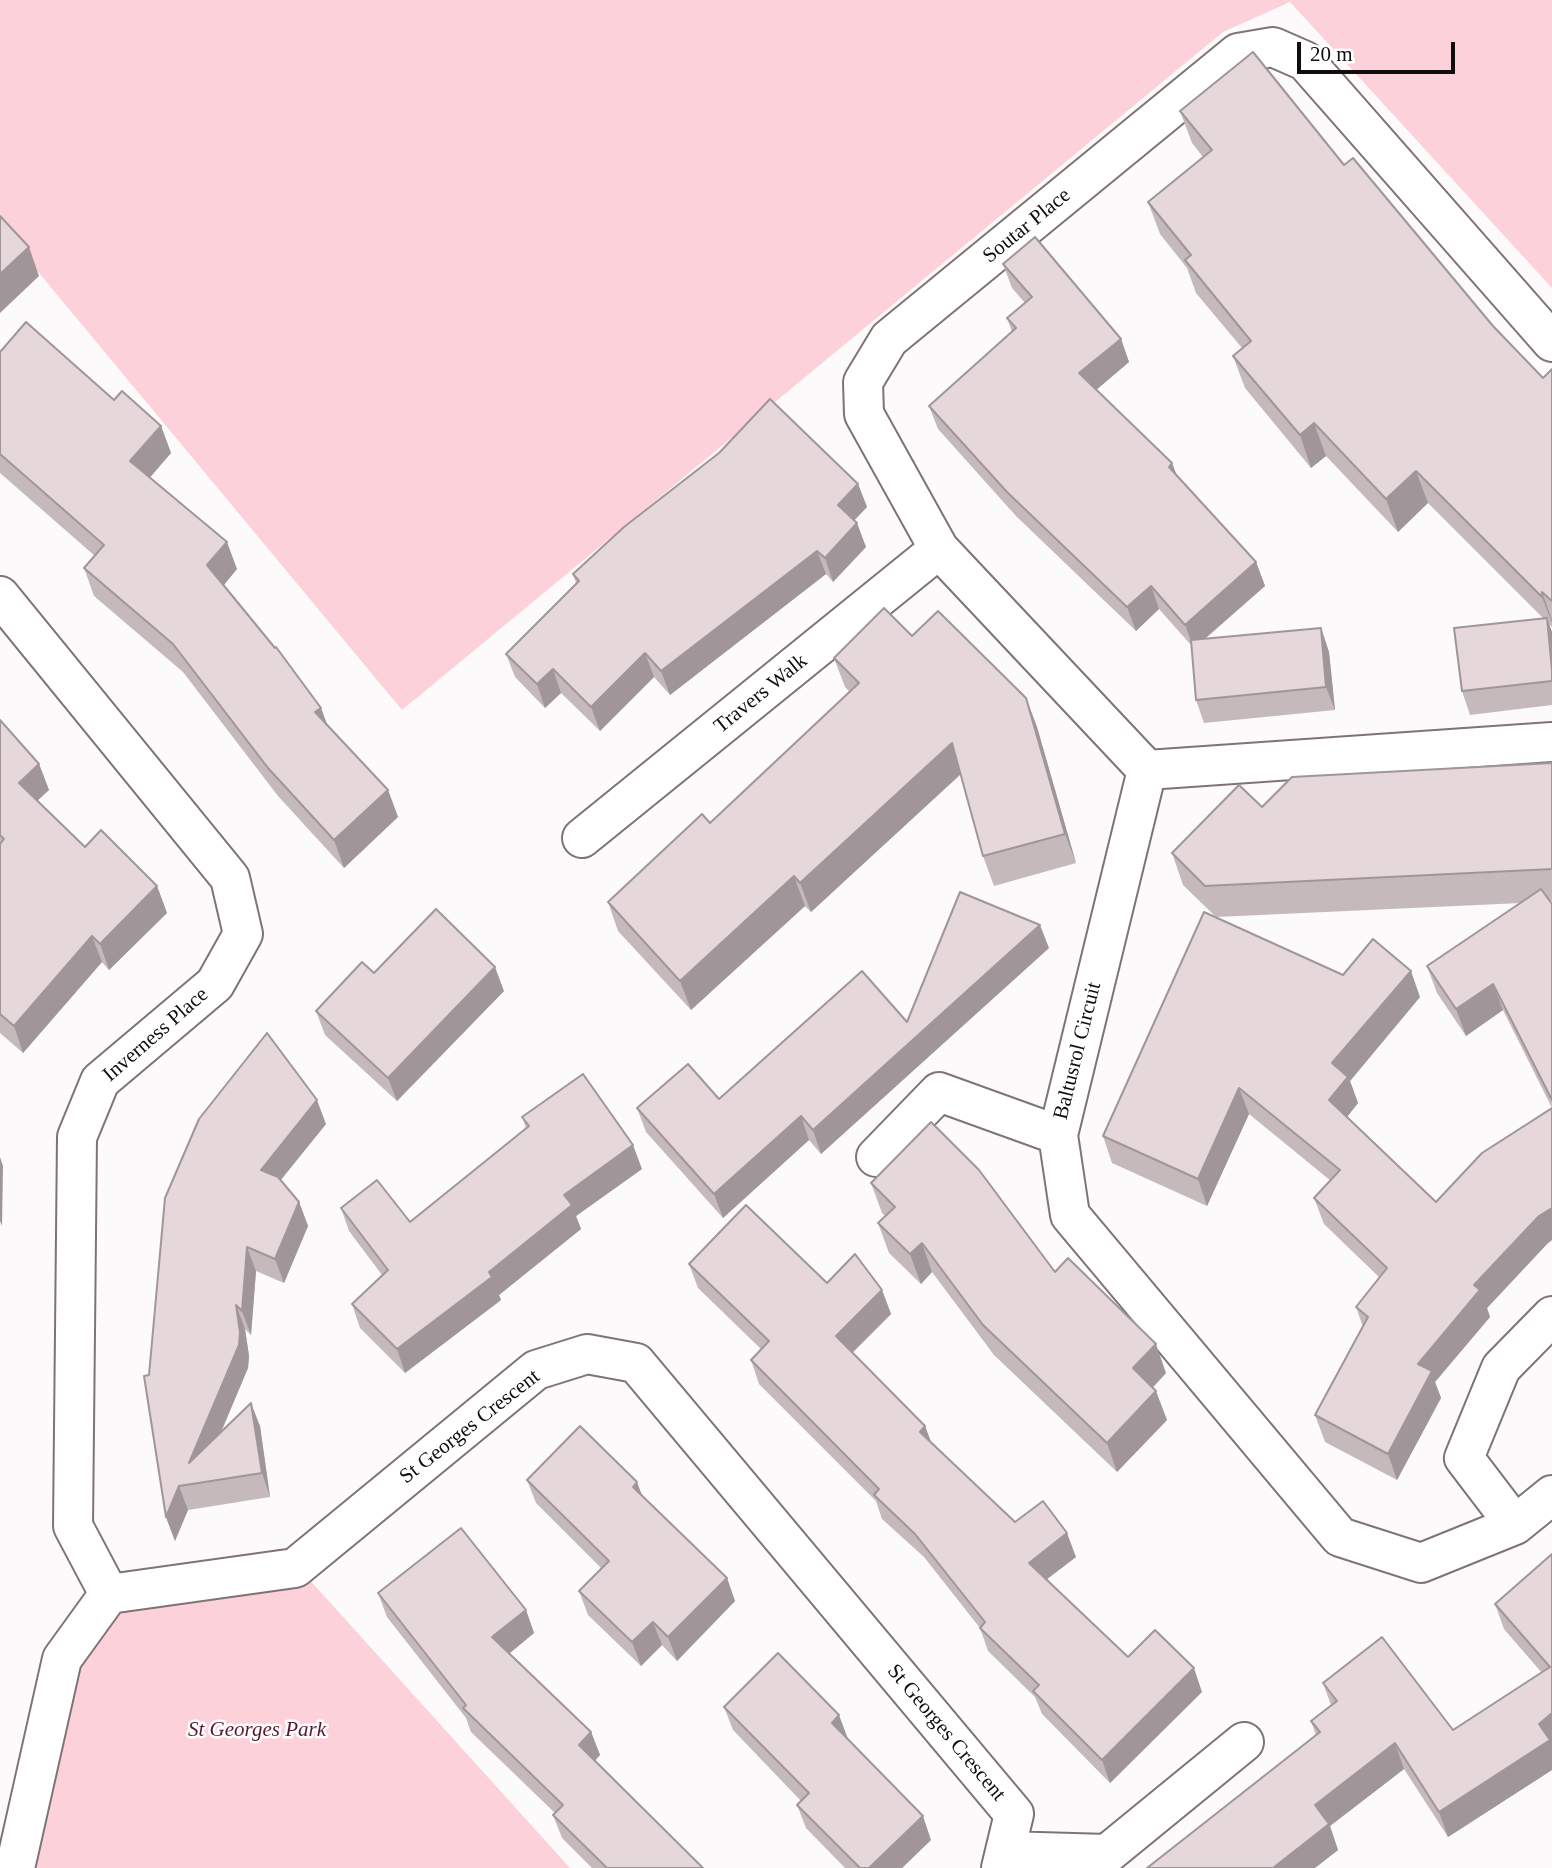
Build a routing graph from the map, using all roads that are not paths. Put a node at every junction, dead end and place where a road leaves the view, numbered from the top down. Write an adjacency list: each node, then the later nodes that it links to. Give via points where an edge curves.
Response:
1 (1552, 342): 2 (street, Soutar Place, via 1305,61 1273,47 1238,53 889,339 863,382 864,414)
2 (939, 549): 5 (street, Soutar Place); 6 (street, Travers Walk)
3 (0, 596): 12 (street, Inverness Place, via 230,878 243,934 215,984 100,1081 77,1137 73,1526)
4 (1552, 742): 5 (street)
5 (1147, 770): 7 (street, Baltusrol Circuit)
6 (582, 838)
7 (1058, 1135): 8 (street, via 939,1092); 11 (street, Baltusrol Circuit, via 1070,1215 1340,1537 1421,1563)
8 (876, 1157)
9 (1552, 1316): 11 (street, via 1501,1368 1464,1458)
10 (1552, 1494): 11 (street, Baltusrol Circuit)
11 (1515, 1525)
12 (109, 1594): 14 (street, St Georges Crescent, via 295,1568 536,1370 587,1354 636,1363 1014,1814); 15 (street, via 62,1659)
13 (1244, 1742): 14 (street, via 1107,1854)
14 (1003, 1860)
15 (15, 1868)

